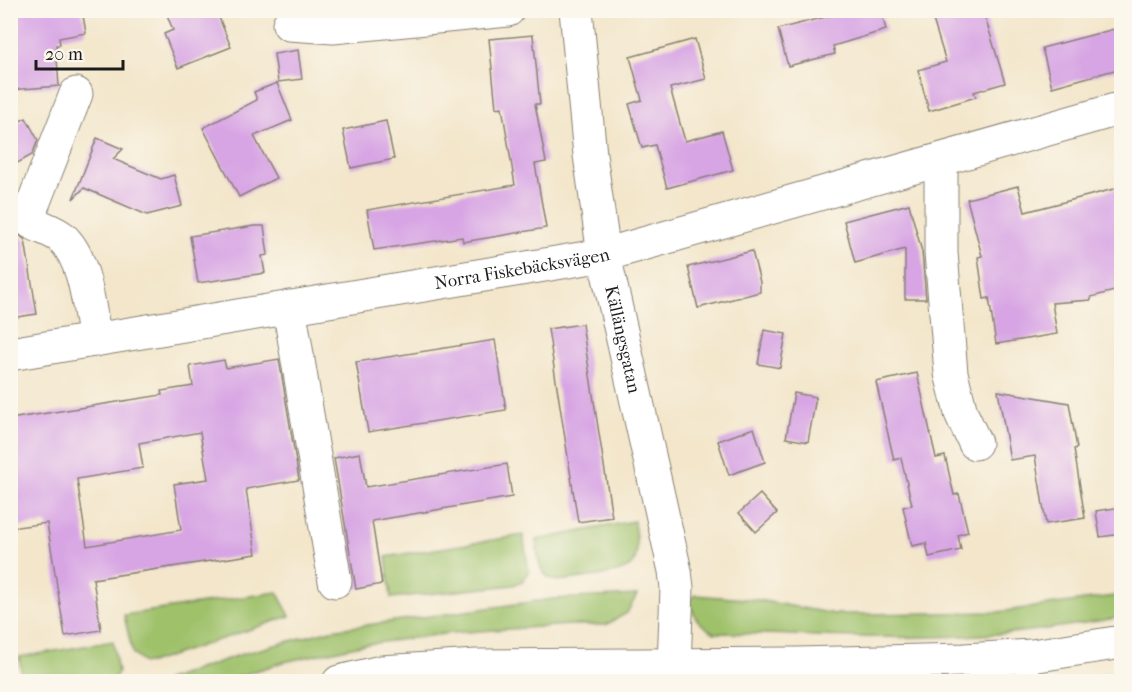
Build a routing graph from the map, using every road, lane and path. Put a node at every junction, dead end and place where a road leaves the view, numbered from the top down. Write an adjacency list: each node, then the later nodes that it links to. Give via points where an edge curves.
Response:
1 (508, 10): 3 (street, via 333,27)
2 (576, 10): 7 (street, Källängsgatan)
3 (289, 24)
4 (76, 94): 9 (street, via 28,216 31,222 60,237 75,255)
5 (1122, 108): 6 (street, Norra Fiskebäcksvägen)
6 (941, 160): 7 (street, Norra Fiskebäcksvägen); 11 (street, via 941,253 951,373 960,413)
7 (604, 255): 8 (street, Norra Fiskebäcksvägen); 14 (street, Källängsgatan, via 675,571)
8 (289, 307): 9 (street, Norra Fiskebäcksvägen); 12 (street)
9 (95, 340): 10 (street, Norra Fiskebäcksvägen)
10 (10, 354)
11 (975, 443)
12 (335, 581)
13 (1122, 642): 14 (street, via 1032,656 964,660)
14 (674, 665): 15 (street, via 477,666 381,672)
15 (339, 681)

